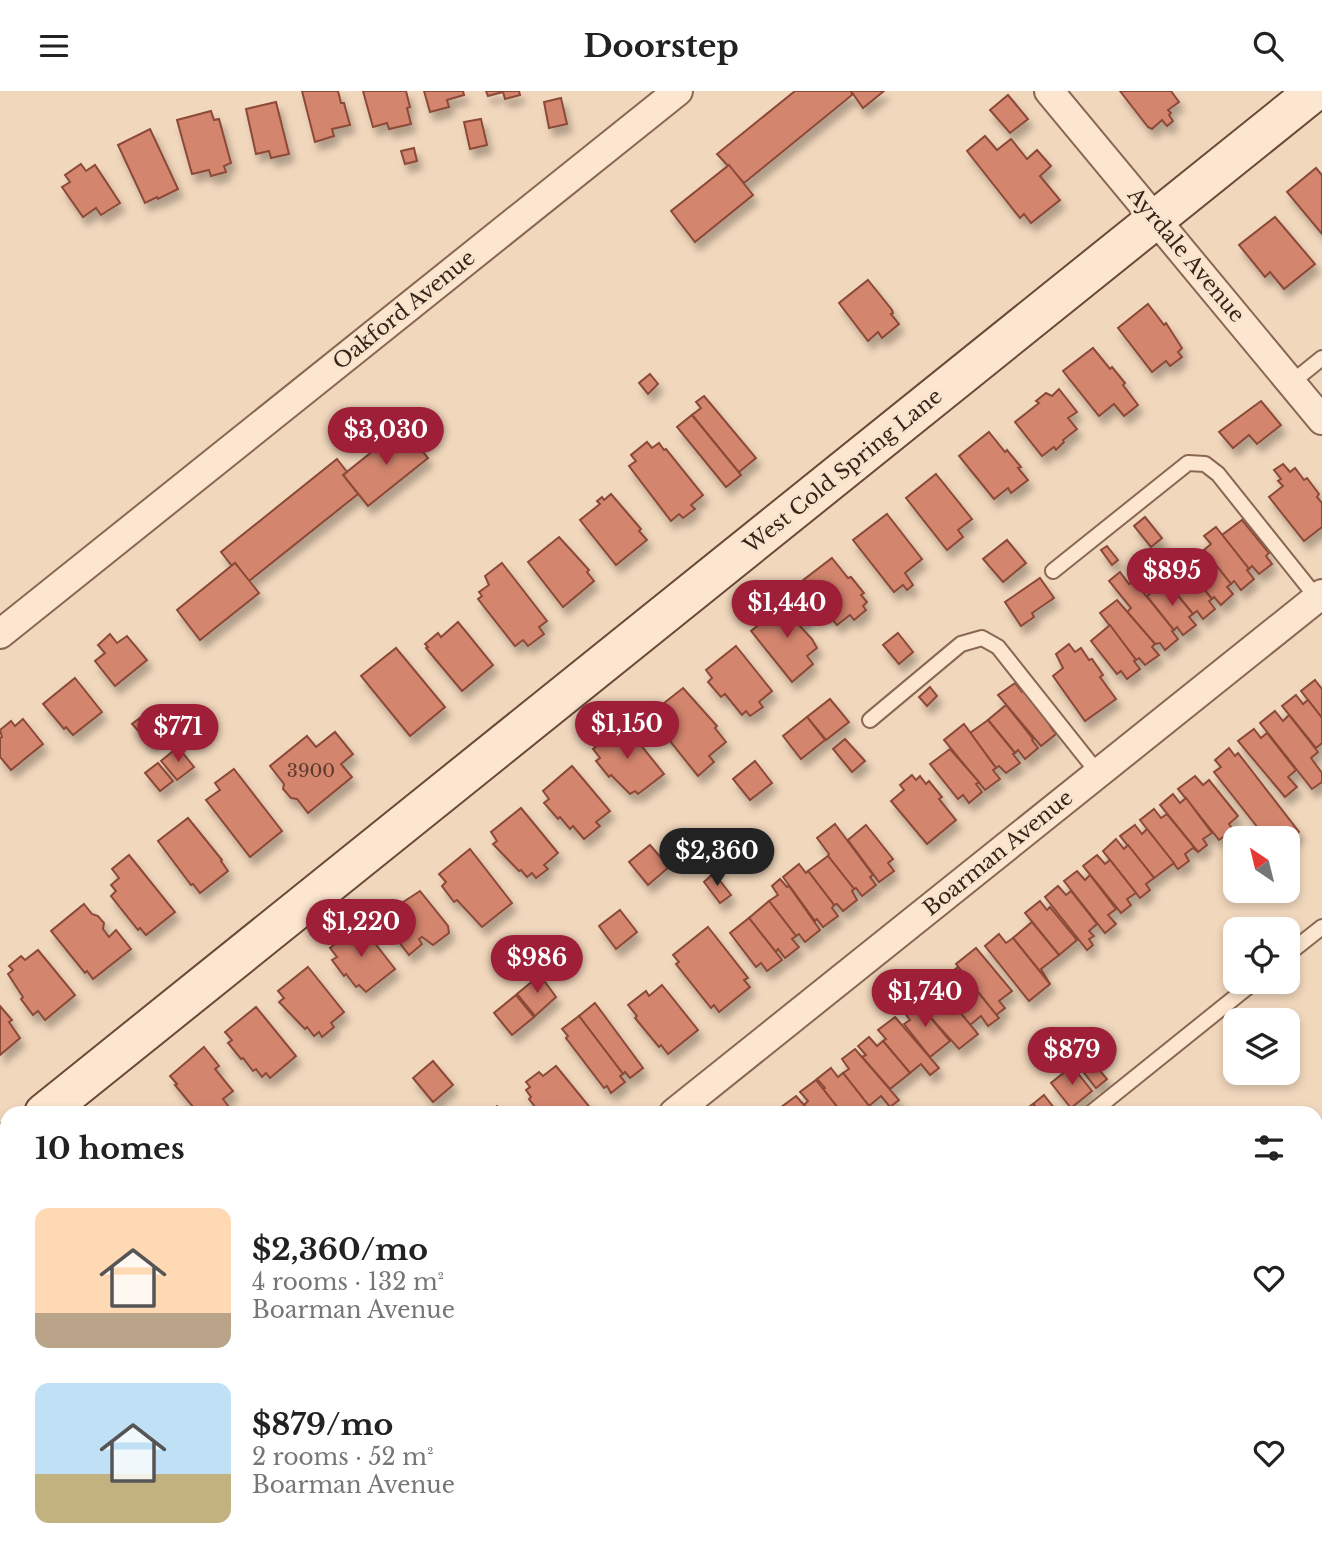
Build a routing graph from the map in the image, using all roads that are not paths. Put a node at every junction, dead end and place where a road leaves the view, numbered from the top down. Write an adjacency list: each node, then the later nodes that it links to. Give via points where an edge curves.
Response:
1 (678, 91): 10 (street, Oakford Avenue)
2 (1049, 91): 4 (street, Ayrdale Avenue)
3 (1315, 91): 4 (main road, West Cold Spring Lane)
4 (1156, 219): 6 (street, Ayrdale Avenue); 16 (main road, West Cold Spring Lane)
5 (1322, 358): 6 (lane)
6 (1291, 383): 7 (street, Ayrdale Avenue)
7 (1322, 420)
8 (1053, 571): 9 (lane, via 1188,463 1205,464)
9 (1319, 596): 12 (street, Boarman Avenue)
10 (0, 634)
11 (870, 720): 12 (lane, via 961,644 982,638 998,647)
12 (1098, 773): 17 (street, Boarman Avenue)
13 (1322, 927): 14 (lane)
14 (1300, 944)
15 (1239, 994): 18 (lane)
16 (53, 1106)
17 (683, 1106)
18 (1100, 1106)

